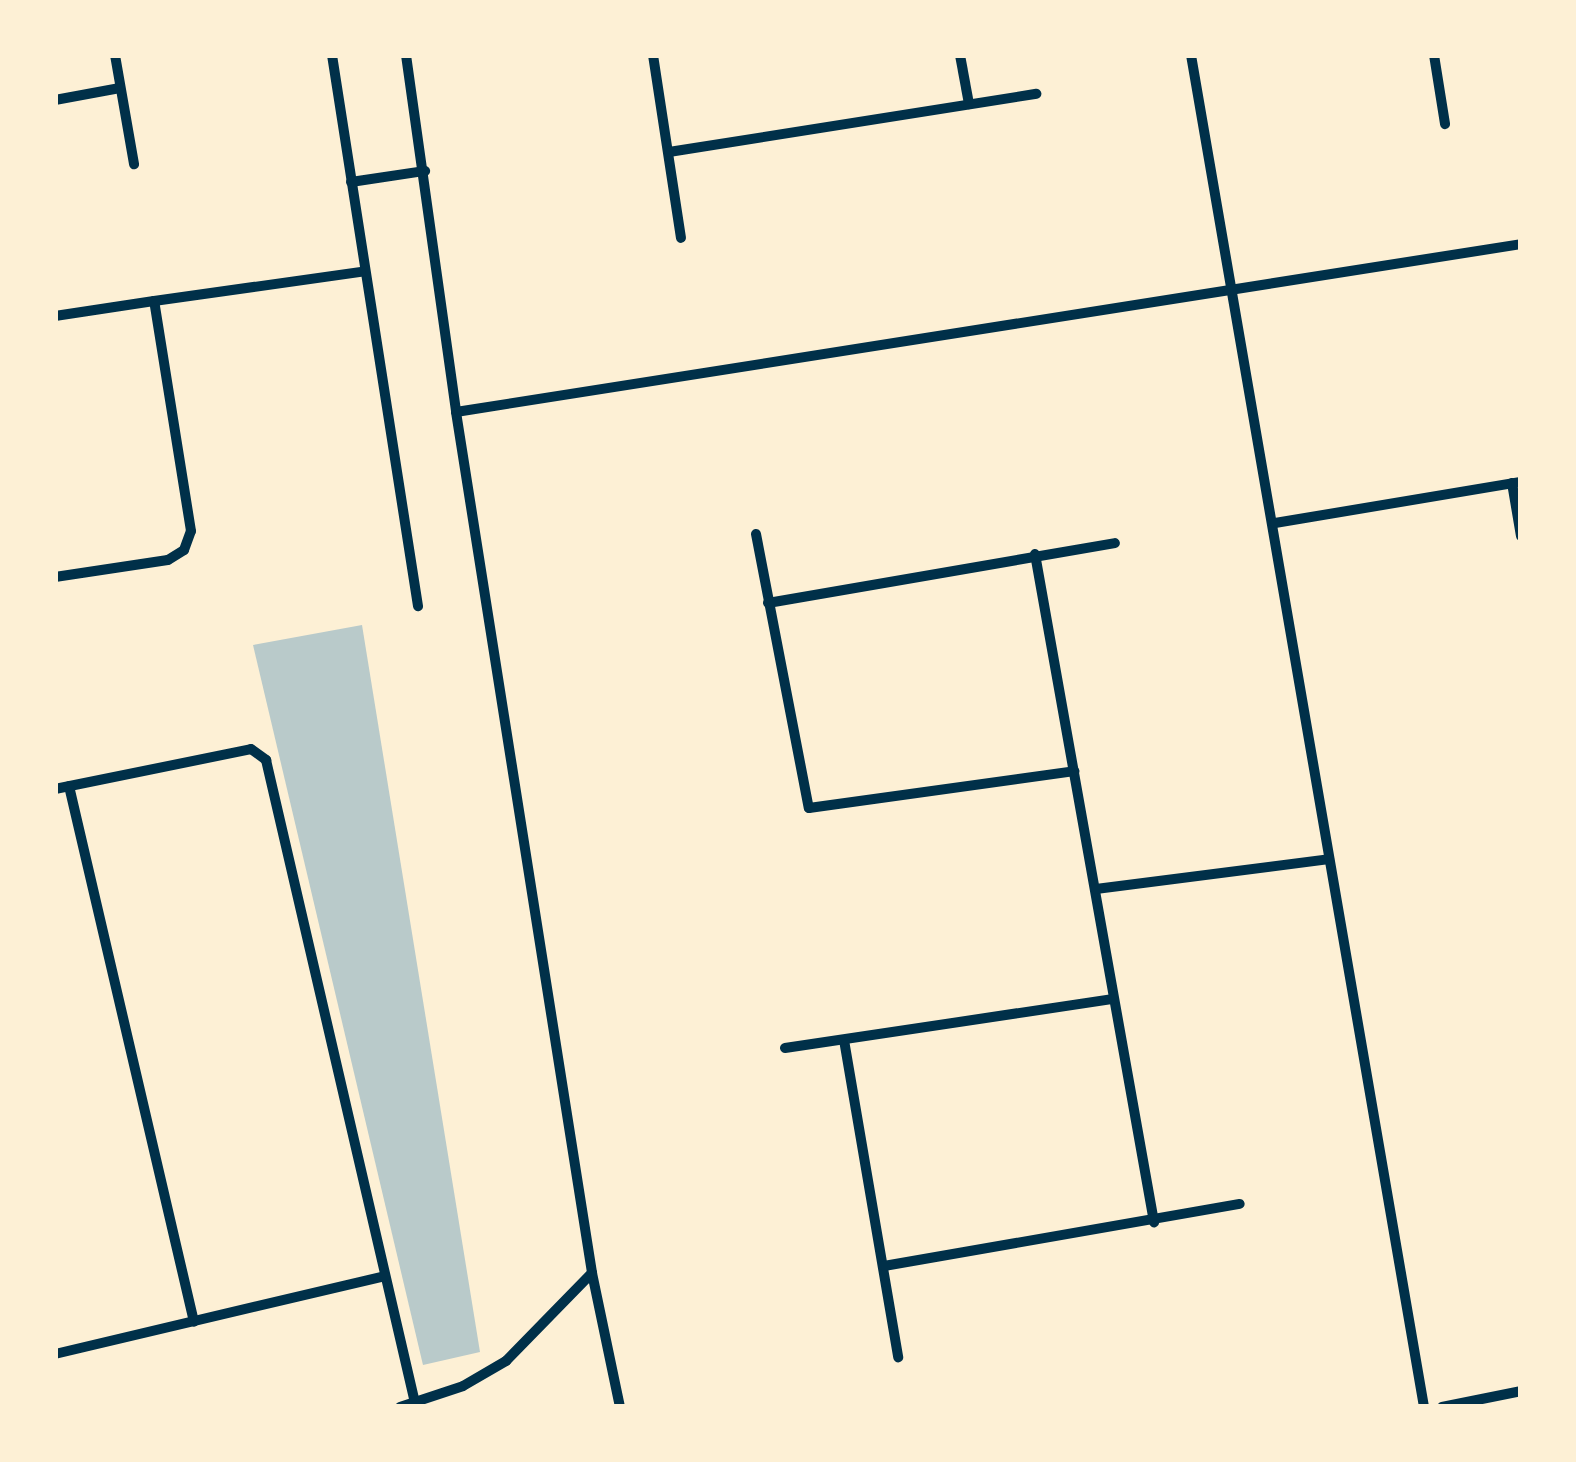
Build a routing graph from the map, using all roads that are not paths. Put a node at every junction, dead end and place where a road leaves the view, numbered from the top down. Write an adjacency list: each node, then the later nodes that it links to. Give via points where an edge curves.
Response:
1 (114, 55): 8 (street)
2 (332, 55): 16 (street)
3 (406, 55): 15 (street)
4 (653, 55): 13 (street)
5 (960, 55): 11 (street)
6 (1191, 55): 20 (street)
7 (1434, 55): 12 (street)
8 (120, 88): 10 (street); 14 (street)
9 (1036, 94): 11 (street)
10 (55, 100)
11 (968, 104): 13 (street)
12 (1445, 124)
13 (668, 152): 17 (street)
14 (134, 164)
15 (425, 171): 16 (street); 23 (street)
16 (352, 182): 19 (street)
17 (681, 238)
18 (1521, 244): 20 (street)
19 (361, 272): 21 (street); 32 (street)
20 (1232, 289): 23 (street); 25 (street)
21 (154, 301): 22 (street); 30 (street, via 192,532 184,550 168,560)
22 (55, 316)
23 (456, 412): 44 (street)
24 (1516, 482): 25 (street); 27 (street)
25 (1275, 524): 36 (street)
26 (756, 534): 31 (street)
27 (1521, 536)
28 (1115, 543): 29 (street)
29 (1036, 554): 31 (street); 33 (street)
30 (55, 577)
31 (768, 603): 33 (street, via 805,802 819,810)
32 (418, 606)
33 (1074, 770): 37 (street)
34 (69, 786): 35 (street); 45 (street, via 250,749 266,760); 46 (street)
35 (55, 789)
36 (1329, 859): 37 (street); 53 (street)
37 (1096, 889): 38 (street)
38 (1113, 1000): 39 (street); 42 (street)
39 (844, 1040): 40 (street); 43 (street)
40 (784, 1048)
41 (1240, 1204): 42 (street)
42 (1154, 1222): 43 (street)
43 (884, 1266): 48 (street)
44 (592, 1272): 50 (street, via 506,1362); 52 (street)
45 (385, 1276): 46 (street); 50 (street)
46 (194, 1322): 47 (street)
47 (55, 1354)
48 (898, 1357)
49 (1521, 1391): 54 (street)
50 (416, 1405): 51 (street)
51 (400, 1407)
52 (620, 1407)
53 (1424, 1407)
54 (1442, 1407)

